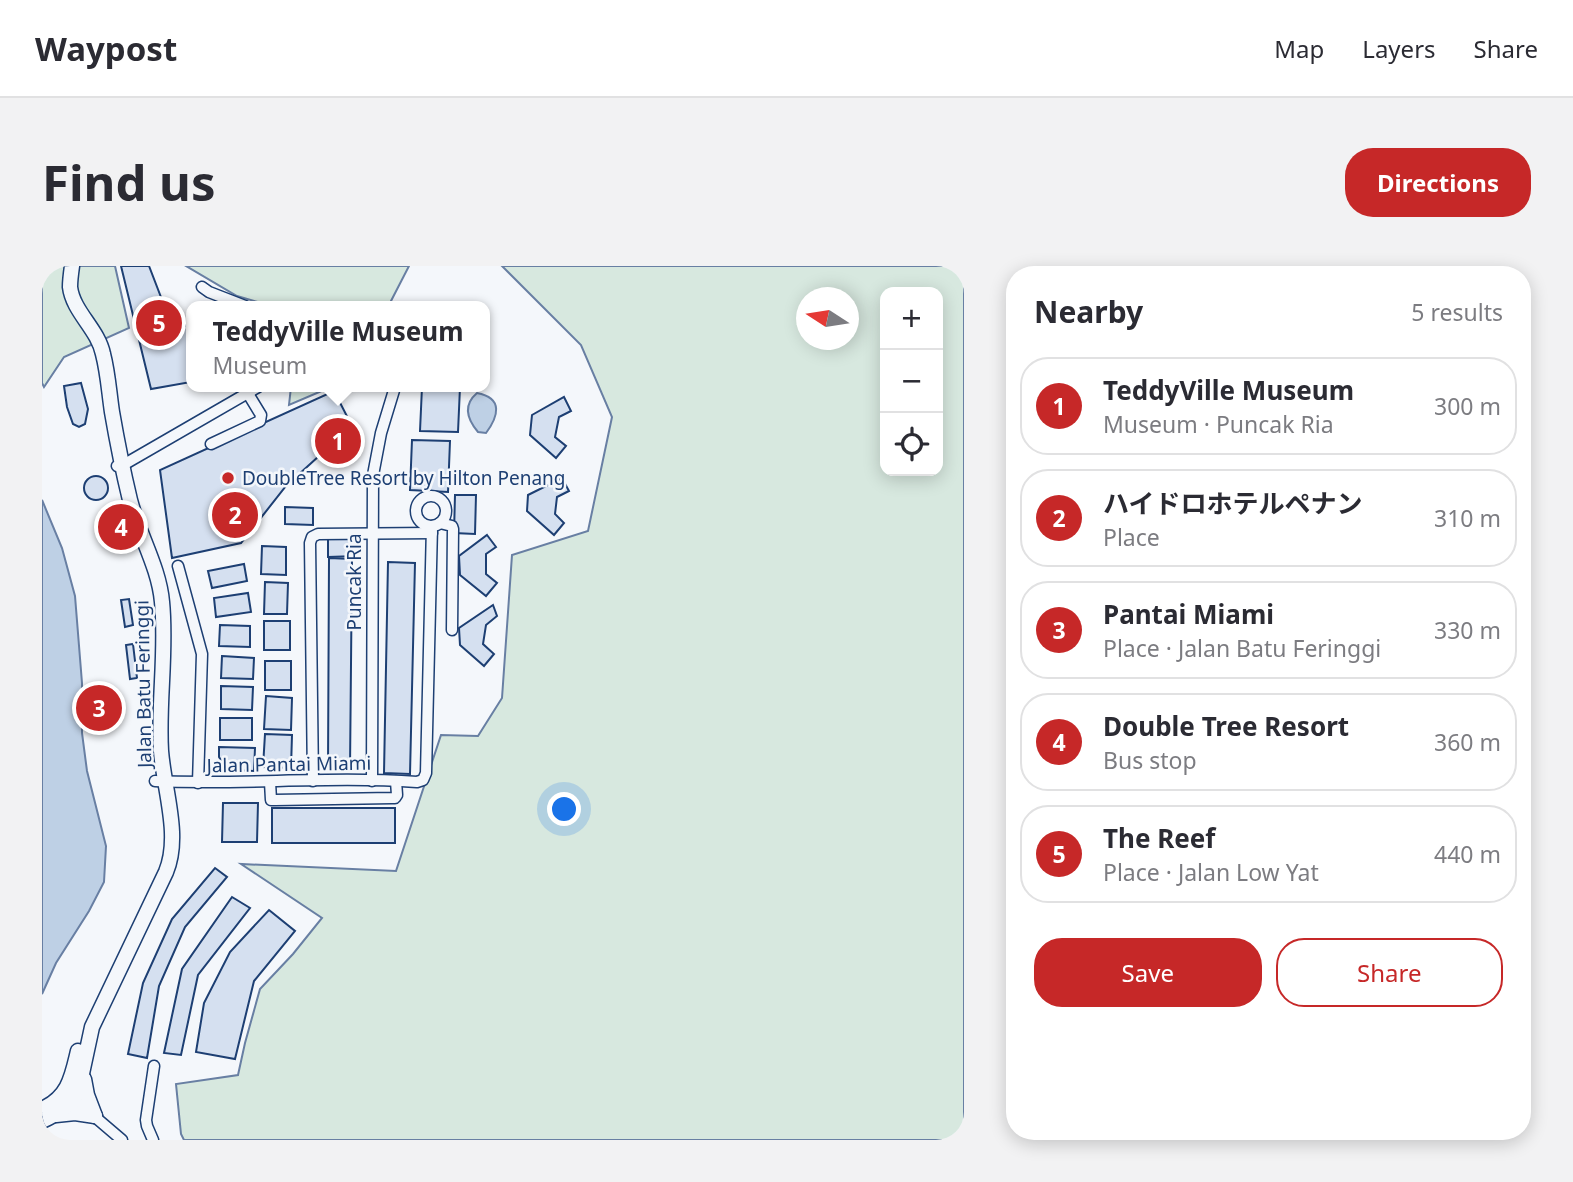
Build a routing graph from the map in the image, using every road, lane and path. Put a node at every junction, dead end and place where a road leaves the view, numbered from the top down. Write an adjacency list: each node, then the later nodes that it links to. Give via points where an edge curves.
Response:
1 (67, 266): 8 (main road, Jalan Batu Feringgi, via 65,289 98,354)
2 (72, 266): 8 (main road, Jalan Batu Feringgi, via 73,296 103,351)
3 (202, 287): 4 (street)
4 (232, 301)
5 (393, 392): 10 (street, Puncak Ria, via 373,475)
6 (247, 393): 7 (street, via 260,421); 8 (street)
7 (211, 444)
8 (120, 465): 11 (main road, Jalan Batu Feringgi, via 128,515)
9 (435, 528): 10 (street); 12 (street, via 453,529); 15 (street, Jalan Pantai Miami, via 426,773 417,782)
10 (372, 533): 13 (street, Puncak Ria); 14 (street, via 318,534 310,543)
11 (155, 580): 16 (main road, Jalan Batu Feringgi, via 152,753); 18 (street, via 179,569 202,654)
12 (452, 630)
13 (372, 780): 14 (street, Jalan Pantai Miami); 15 (street, Jalan Pantai Miami)
14 (313, 781): 17 (street, Jalan Pantai Miami)
15 (396, 781): 17 (street, via 396,798 275,800 270,797)
16 (160, 782): 18 (street, Jalan Pantai Miami); 20 (main road, Jalan Batu Feringgi, via 172,839 170,863 92,1027)
17 (270, 782): 18 (street, Jalan Pantai Miami)
18 (198, 783)
19 (154, 1066): 25 (street, via 146,1120)
20 (78, 1068): 21 (main road, Jalan Batu Feringgi); 22 (main road, Jalan Batu Feringgi); 23 (main road)
21 (74, 1099): 22 (main road, via 64,1100); 23 (street)
22 (47, 1113): 23 (main road)
23 (95, 1116): 24 (street)
24 (122, 1140)
25 (153, 1140)

